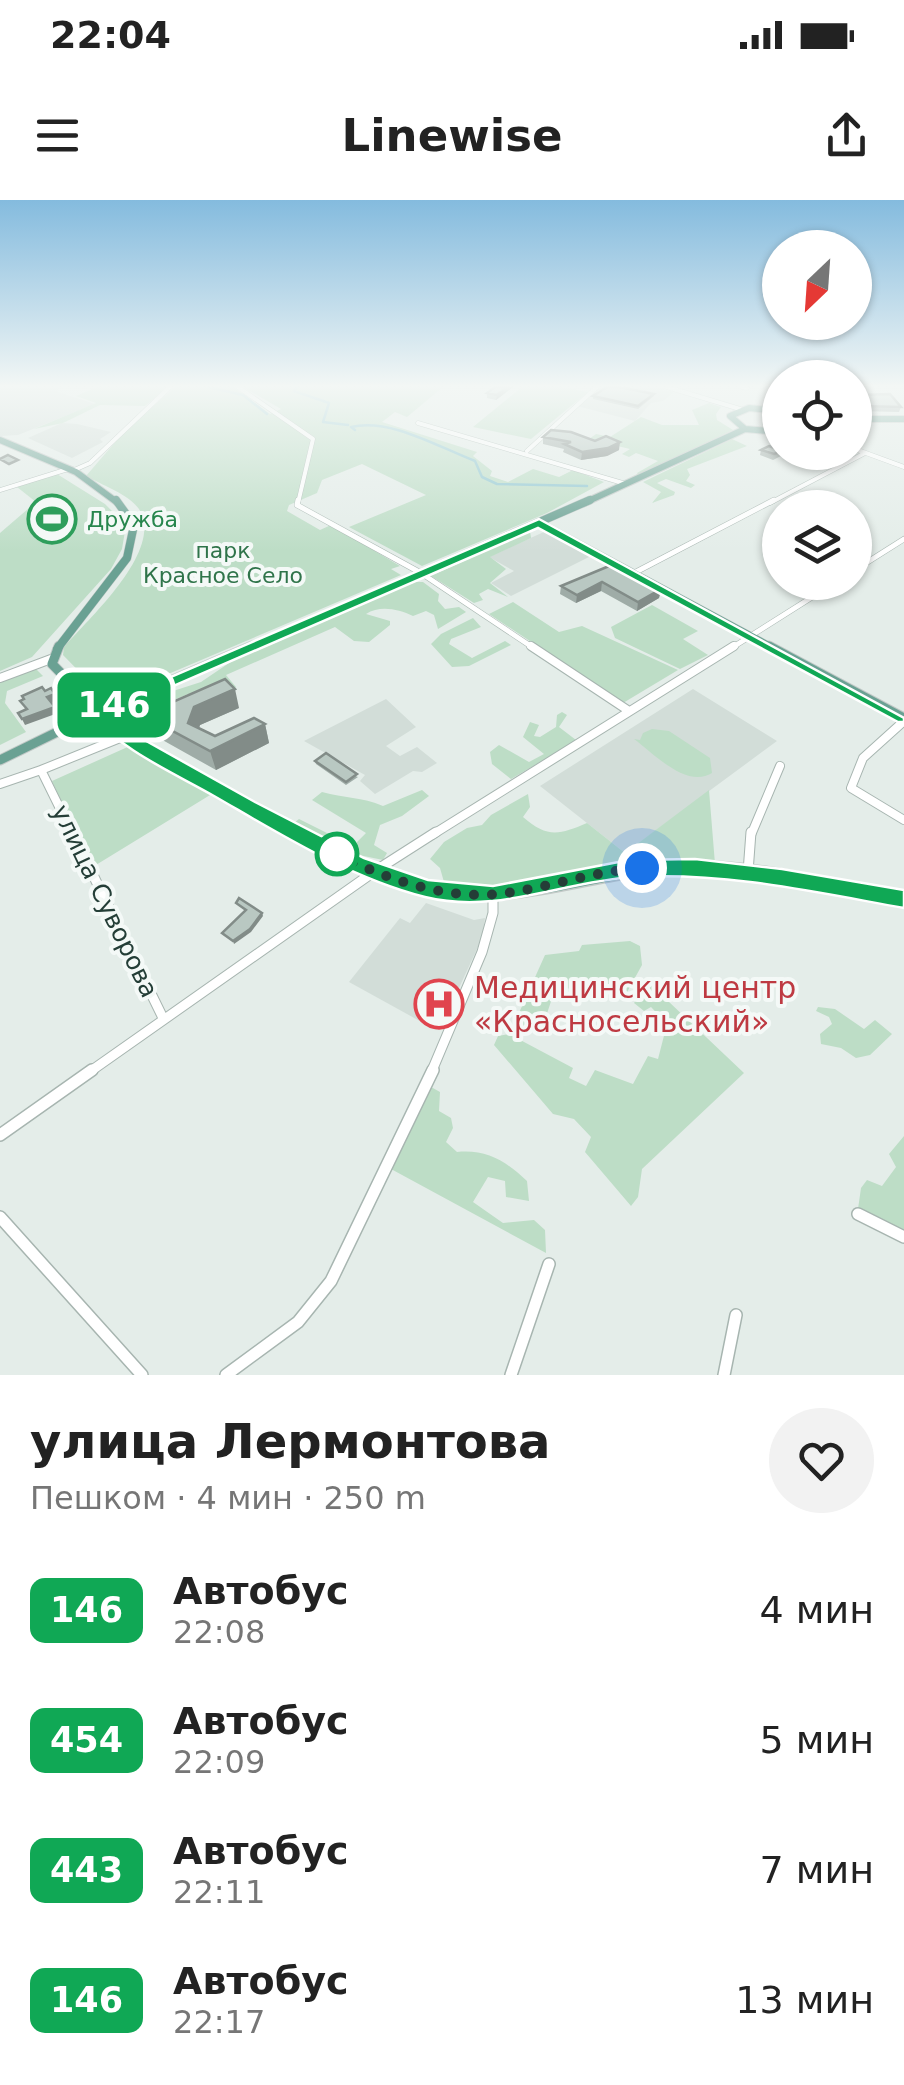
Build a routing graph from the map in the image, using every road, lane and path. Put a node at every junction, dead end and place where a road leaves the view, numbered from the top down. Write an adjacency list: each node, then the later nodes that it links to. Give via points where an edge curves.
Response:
1 (4, 442): 10 (main road)
2 (112, 442): 10 (street, via 90,463)
3 (312, 442): 17 (street, via 297,505)
4 (479, 442): 7 (street)
5 (537, 442): 7 (street)
6 (718, 442): 12 (main road)
7 (527, 451): 12 (street)
8 (872, 456): 9 (street)
9 (904, 467)
10 (70, 470): 13 (street); 21 (main road, via 126,506 134,532 120,569)
11 (832, 470): 18 (street)
12 (626, 484): 14 (main road)
13 (0, 490)
14 (539, 523): 17 (main road); 18 (main road)
15 (904, 538): 16 (street)
16 (872, 559)
17 (421, 573): 23 (main road); 24 (street)
18 (634, 573): 20 (main road)
19 (808, 600): 20 (street)
20 (752, 636): 24 (street); 25 (main road)
21 (51, 659): 22 (street); 23 (main road)
22 (0, 678)
23 (98, 712): 26 (main road); 27 (main road)
24 (629, 712): 32 (street)
25 (903, 717): 31 (street, via 862,756 851,788)
26 (125, 736): 29 (street); 32 (main road)
27 (0, 760)
28 (780, 766): 33 (street, via 752,827)
29 (41, 770): 30 (street); 36 (street, улица Суворова)
30 (0, 784)
31 (904, 820)
32 (375, 872): 34 (main road, via 449,893); 36 (street)
33 (748, 872): 34 (main road, via 629,869); 35 (main road)
34 (493, 894): 44 (street, via 491,926 442,1051 331,1282 298,1322)
35 (904, 899)
36 (164, 1018): 37 (street)
37 (0, 1135)
38 (858, 1214): 40 (street)
39 (0, 1217): 43 (street)
40 (904, 1236)
41 (549, 1264): 45 (street)
42 (736, 1315): 46 (street)
43 (142, 1375)
44 (226, 1375)
45 (511, 1375)
46 (724, 1375)

